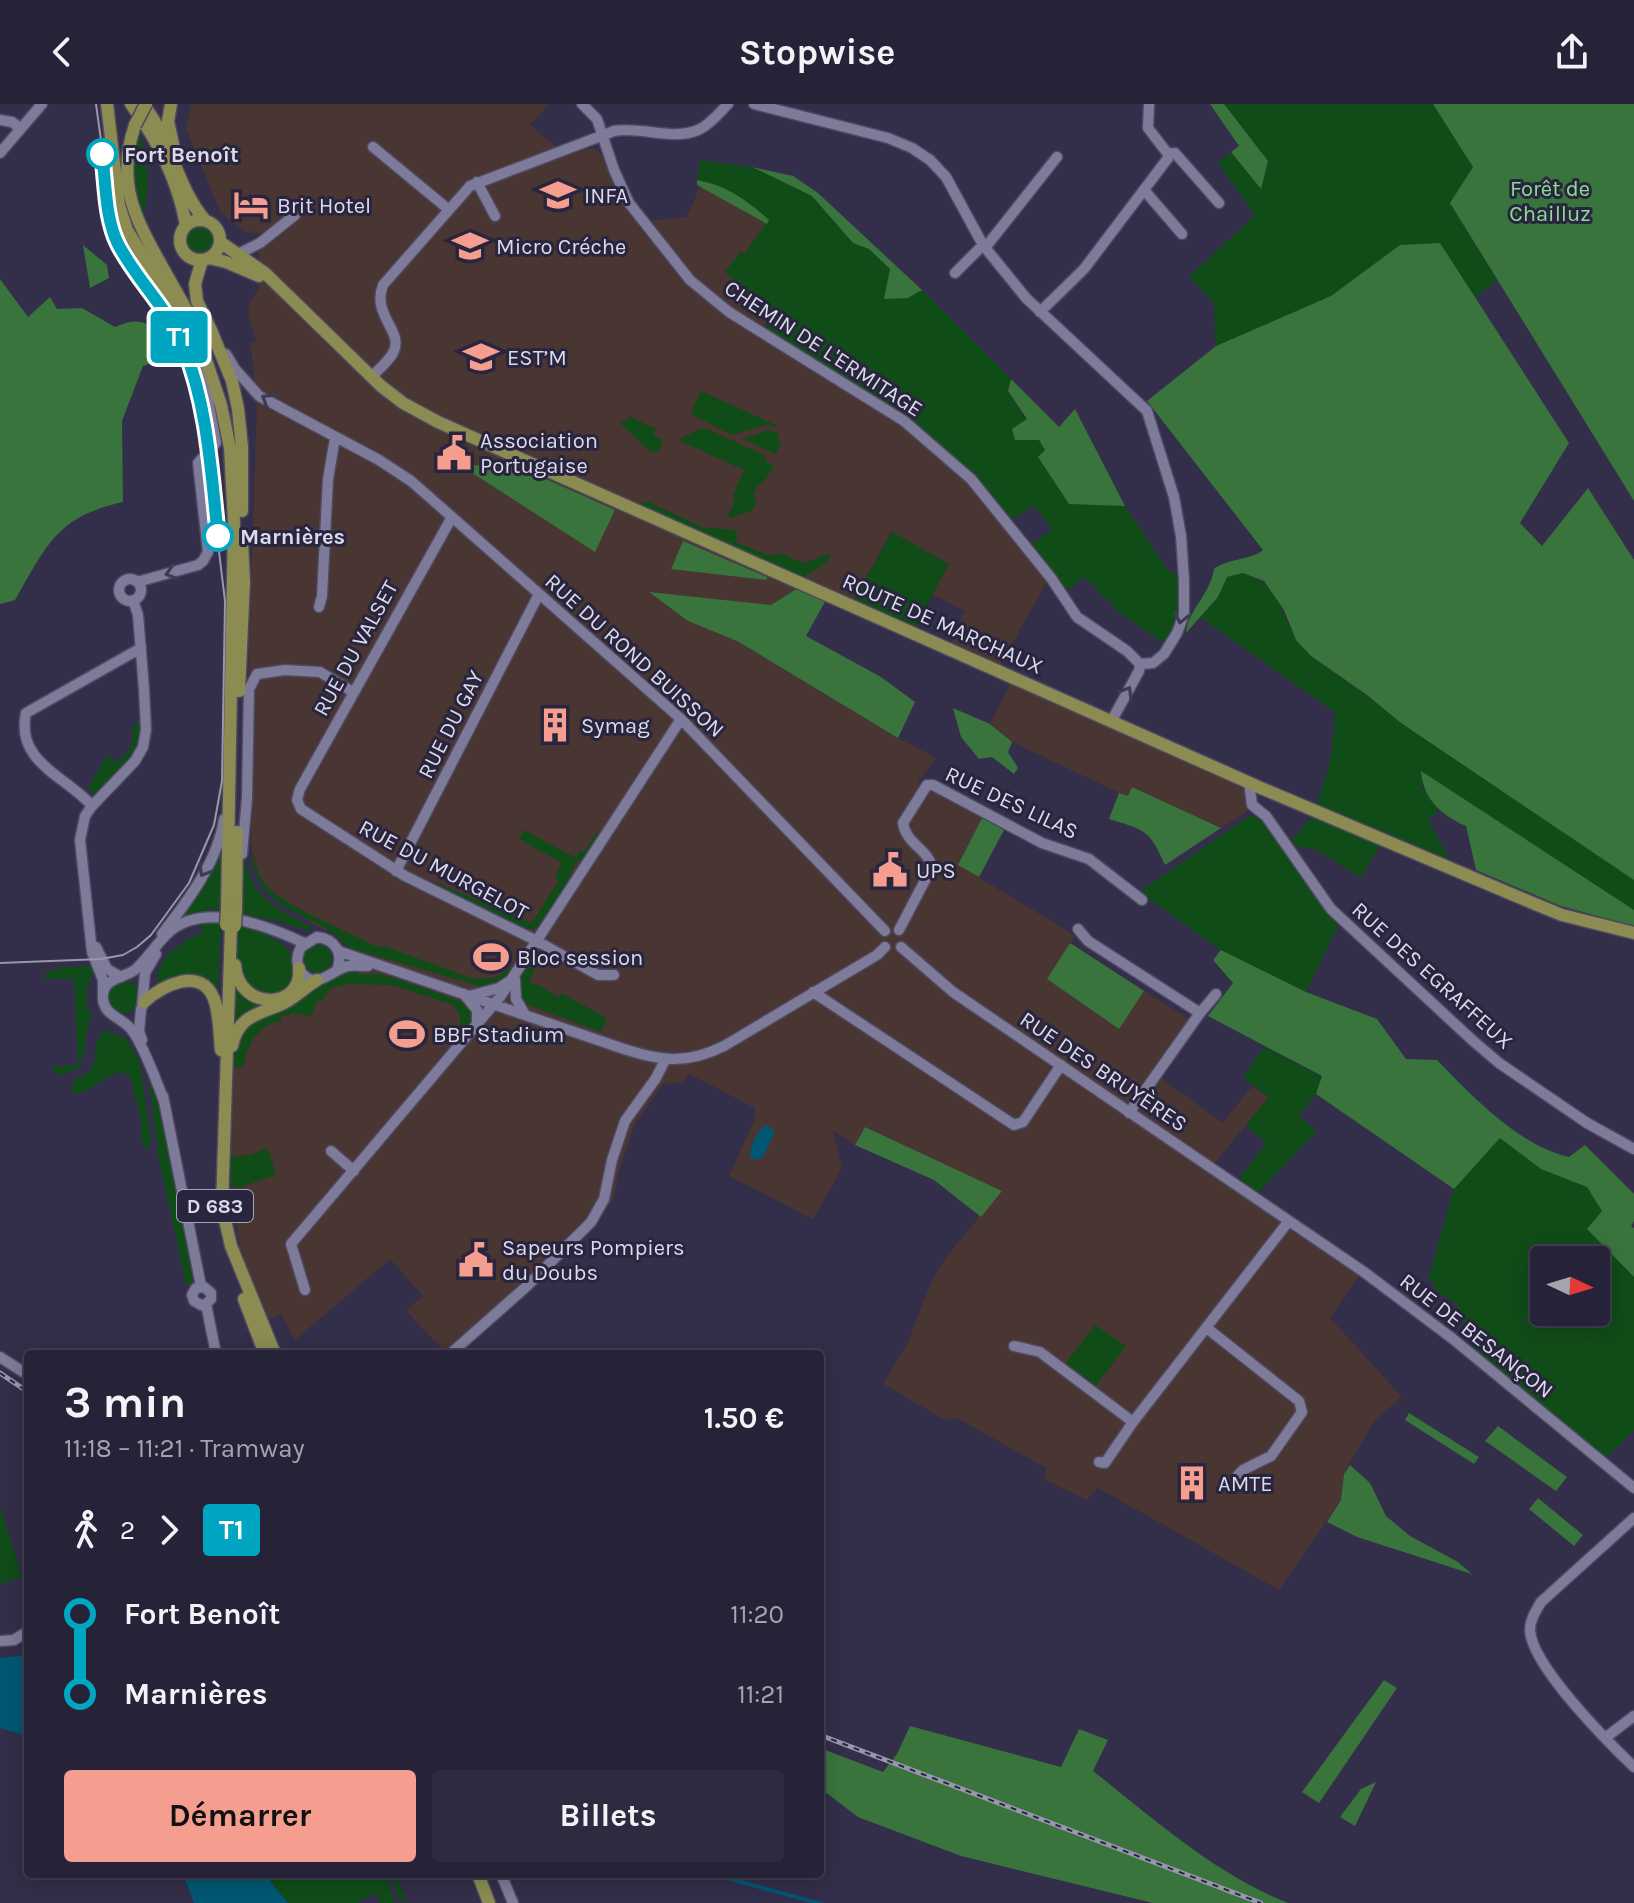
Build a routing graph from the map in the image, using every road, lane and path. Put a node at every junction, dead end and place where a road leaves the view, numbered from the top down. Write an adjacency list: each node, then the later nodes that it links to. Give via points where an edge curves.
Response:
1 (42, 104): 12 (street)
2 (107, 104): 37 (main road, D 683, via 116,192 127,230)
3 (131, 104): 26 (main road, via 160,151)
4 (143, 104): 11 (main road, bridge); 20 (main road)
5 (171, 104): 20 (main road, via 170,133)
6 (582, 104): 13 (street, CHEMIN DE L'ERMITAGE)
7 (728, 104): 13 (street, via 696,131 656,134 633,129)
8 (754, 104): 29 (street, via 912,148 946,177)
9 (1149, 104): 16 (street, via 1148,128)
10 (0, 120): 12 (street)
11 (133, 123): 37 (main road, via 122,171 128,211); 40 (main road, via 126,171 132,211 212,357 234,426)
12 (20, 128): 15 (street)
13 (604, 135): 18 (street); 47 (street, CHEMIN DE L'ERMITAGE, via 629,203 690,280 729,312 904,421 971,479 1077,617)
14 (373, 147): 22 (street)
15 (0, 153)
16 (1168, 154): 19 (street); 21 (street, via 1175,153)
17 (1057, 157): 29 (street)
18 (477, 182): 22 (street); 24 (street)
19 (1144, 190): 27 (street); 35 (street, via 1084,269)
20 (190, 197): 25 (main road)
21 (1219, 203)
22 (448, 209): 38 (street, via 383,285 381,310 396,344)
23 (295, 215): 30 (street)
24 (495, 216)
25 (204, 219): 26 (main road); 28 (main road, via 218,230)
26 (186, 225): 31 (main road, via 179,239 182,250 190,258)
27 (1182, 234)
28 (220, 242): 30 (main road, ROUTE DE MARCHAUX); 31 (main road)
29 (984, 247): 33 (street); 35 (street)
30 (243, 257): 32 (street, via 241,263); 34 (main road, ROUTE DE MARCHAUX)
31 (206, 259): 32 (main road, ROUTE DE MARCHAUX); 36 (main road, D 683, via 195,284)
32 (226, 262): 34 (main road, ROUTE DE MARCHAUX)
33 (955, 273)
34 (274, 283): 38 (main road, ROUTE DE MARCHAUX)
35 (1040, 312): 47 (street, one-way to 47, via 1147,411 1174,497 1184,614 1164,654 1153,663)
36 (211, 330): 39 (street, RUE DU ROND BUISSON, one-way to 36, via 259,396); 40 (main road, D 683, via 238,409)
37 (206, 360): 42 (street, one-way to 42, via 203,372 216,443 198,463 208,552 198,565); 51 (main road, D 683, via 221,405 232,474)
38 (371, 377): 50 (main road, ROUTE DE MARCHAUX, via 438,422)
39 (335, 438): 41 (street, RUE DU ROND BUISSON, via 403,476); 45 (street)
40 (242, 510): 54 (main road, D 683)
41 (452, 517): 43 (street, RUE DU ROND BUISSON); 48 (street, RUE DU VALSET)
42 (137, 582): 44 (street, via 140,592); 44 (street, via 128,579 119,587 121,596)
43 (539, 594): 49 (street, RUE DU ROND BUISSON); 56 (street, RUE DU GAY)
44 (133, 600): 46 (street)
45 (319, 607)
46 (141, 648): 55 (street, via 143,747); 55 (street, via 26,713 28,740 41,766)
47 (1140, 664): 50 (street, one-way to 47)
48 (353, 692): 53 (street, RUE DU VALSET); 57 (street, via 320,672 257,674 249,689 246,812)
49 (681, 719): 64 (street, RUE DU ROND BUISSON); 67 (street)
50 (1112, 720): 52 (main road, ROUTE DE MARCHAUX)
51 (229, 769): 59 (main road, D 683); 72 (street, one-way to 72, via 218,846)
52 (1255, 785): 65 (main road, ROUTE DE MARCHAUX, via 1562,915); 98 (street, RUE DES EGRAFFEUX, via 1255,807 1331,909 1499,1063)
53 (297, 800): 56 (street, RUE DU MURGELOT, via 301,809)
54 (236, 804): 57 (main road); 59 (main road, D 683)
55 (92, 806): 66 (street, via 80,840)
56 (396, 871): 67 (street, RUE DU MURGELOT)
57 (236, 892): 59 (main road)
58 (1142, 900): 63 (street, RUE DES LILAS, via 1089,859 1050,847 927,785 903,823 907,837 929,857 932,867)
59 (231, 909): 60 (main road, D 683, bridge)
60 (231, 925): 73 (main road, via 235,971 251,995 283,997 298,981); 92 (main road, D 683); 95 (main road, D 683)
61 (181, 926): 68 (street, via 217,918 242,921 282,932); 72 (street); 85 (street, via 145,973)
62 (1078, 929): 88 (street, via 1088,941)
63 (899, 930): 64 (street); 70 (street)
64 (885, 931): 69 (street)
65 (1634, 933)
66 (92, 938): 77 (street, via 107,969); 82 (street)
67 (537, 941): 76 (street, RUE DU MURGELOT, via 598,975); 78 (street)
68 (301, 947): 71 (street, via 317,937); 73 (street)
69 (885, 947): 70 (street); 81 (street)
70 (901, 947): 94 (street, RUE DES BRUYÈRES, via 953,992)
71 (338, 951): 74 (street); 75 (street)
72 (150, 952): 77 (street)
73 (299, 968): 79 (street)
74 (389, 968): 75 (street, via 353,965); 80 (street)
75 (337, 970): 79 (street)
76 (614, 975)
77 (123, 976): 82 (street, via 109,982); 85 (street, via 137,982)
78 (515, 977): 84 (street); 86 (street); 89 (street, via 516,999)
79 (317, 980): 95 (main road, via 241,1024 233,1038)
80 (460, 991): 84 (street); 91 (street, via 477,1010)
81 (813, 992): 93 (street, via 706,1055); 94 (street, via 1014,1125 1023,1122)
82 (103, 994): 90 (street, via 105,1008)
83 (1216, 994): 88 (street)
84 (473, 995): 86 (street)
85 (143, 1000): 90 (street, via 133,1017); 92 (main road, via 178,981 205,987 218,1013); 96 (street, via 141,1037)
86 (496, 1003): 87 (street); 91 (street)
87 (511, 1009): 89 (street); 91 (street)
88 (1200, 1013): 97 (street)
89 (525, 1014): 93 (street)
90 (122, 1019): 96 (street, via 136,1036)
91 (477, 1027): 100 (street)
92 (221, 1050): 106 (main road, D 683, via 217,1220)
93 (665, 1060): 108 (street, via 625,1121 604,1199 591,1222)
94 (1061, 1065): 97 (street, RUE DES BRUYÈRES)
95 (226, 1089): 107 (main road, D 683, via 222,1207 231,1246)
96 (164, 1101): 105 (street, via 201,1286 193,1298 206,1304)
97 (1129, 1113): 101 (street, RUE DES BRUYÈRES)
98 (1634, 1149)
99 (331, 1151): 100 (street)
100 (354, 1171): 102 (street, via 291,1244)
101 (1288, 1222): 103 (street); 114 (street, RUE DE BESANÇON, via 1453,1339)
102 (305, 1290)
103 (1208, 1329): 111 (street); 113 (street, via 1302,1406 1271,1456)
104 (1014, 1346): 111 (street, via 1040,1352)
105 (215, 1350)
106 (263, 1350)
107 (273, 1350)
108 (455, 1350)
109 (0, 1357): 110 (street)
110 (24, 1372)
111 (1130, 1420): 112 (street, via 1105,1463)
112 (1099, 1462)
113 (1238, 1475)
114 (1634, 1488)
115 (1634, 1518): 119 (street, via 1541,1602 1530,1629 1543,1661)
116 (24, 1634): 117 (street)
117 (0, 1641)
118 (1634, 1716): 119 (street)
119 (1605, 1738): 120 (street)
120 (1634, 1767)
121 (477, 1878): 124 (main road)
122 (477, 1878): 125 (main road)
123 (503, 1878): 126 (street)
124 (481, 1903)
125 (489, 1903)
126 (513, 1903)

